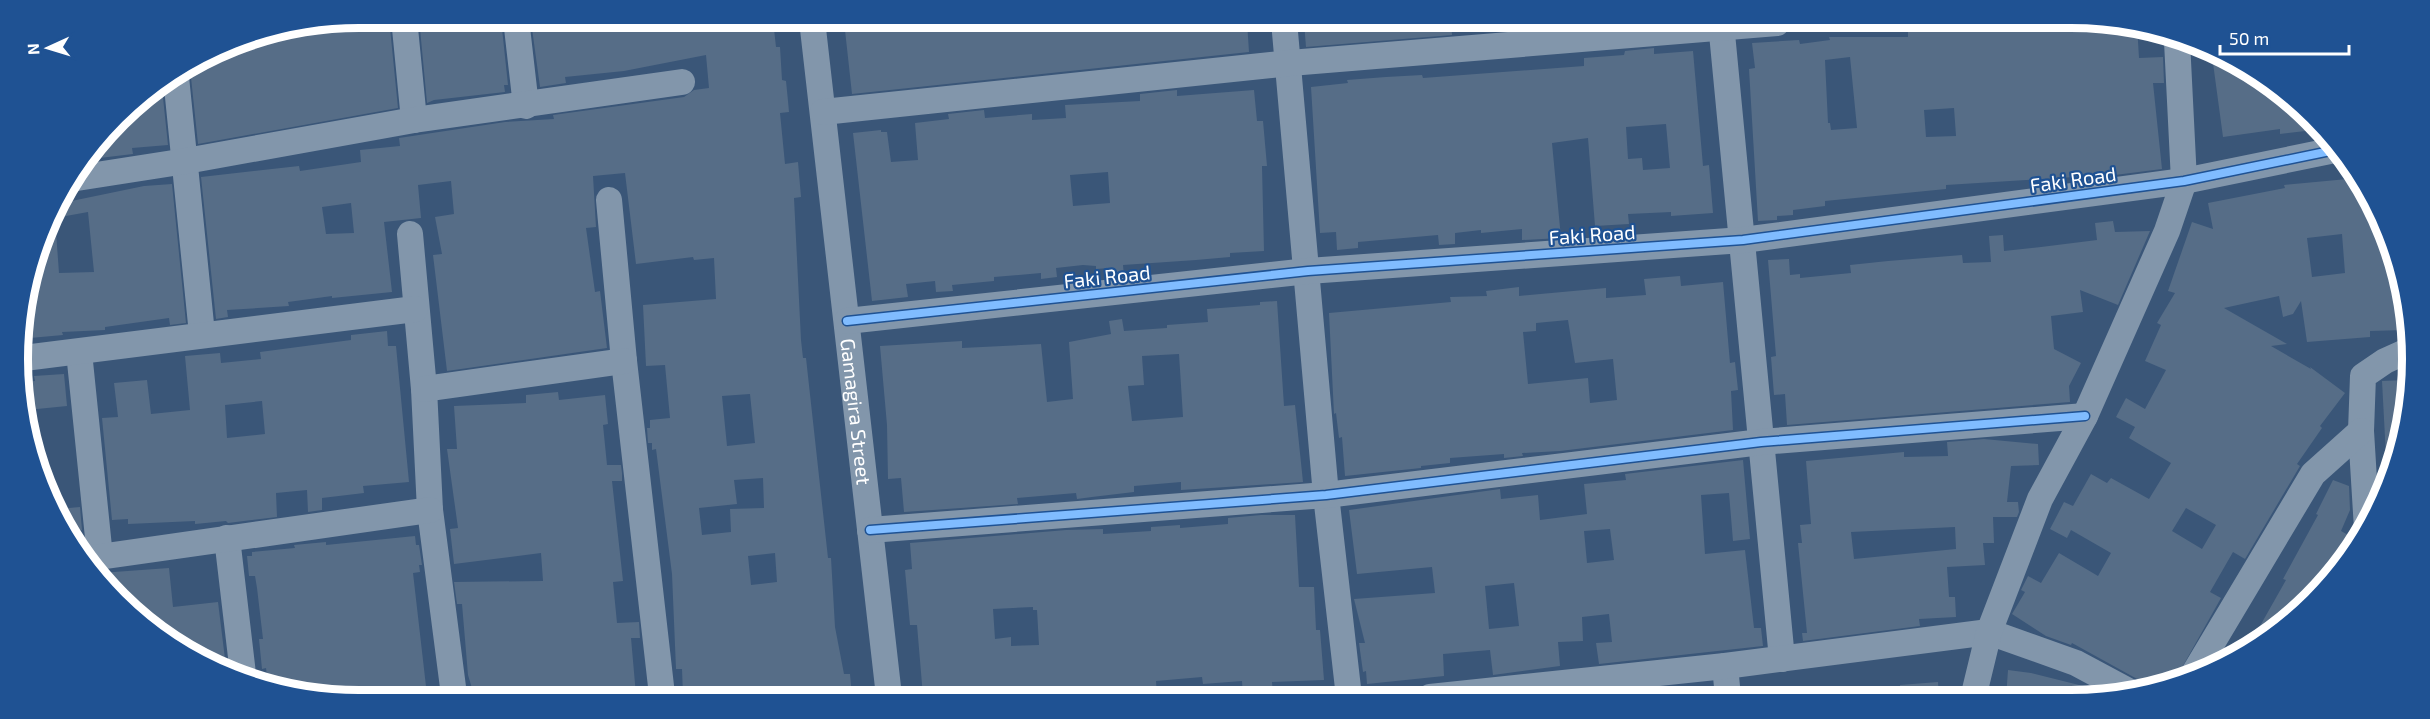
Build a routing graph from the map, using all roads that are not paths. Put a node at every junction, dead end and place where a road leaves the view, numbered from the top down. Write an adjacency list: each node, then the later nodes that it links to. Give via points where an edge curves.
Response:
1 (405, 28): 13 (street)
2 (517, 28): 11 (street)
3 (813, 28): 12 (street, Gamagira Street)
4 (1285, 28): 8 (street)
5 (1698, 28): 8 (street)
6 (1721, 28): 20 (street)
7 (2177, 46): 17 (street)
8 (1290, 63): 12 (street); 21 (street)
9 (682, 82): 11 (street)
10 (177, 84): 15 (street)
11 (526, 106): 13 (street)
12 (823, 112): 23 (street, Gamagira Street)
13 (414, 120): 15 (street)
14 (2328, 152): 17 (street, Faki Road)
15 (186, 161): 16 (street); 24 (street)
16 (83, 177)
17 (2184, 181): 20 (street, Faki Road); 30 (street, via 2167,231)
18 (609, 200): 28 (street)
19 (410, 234): 22 (street)
20 (1743, 240): 21 (street, Faki Road); 32 (street)
21 (1308, 271): 23 (street, Faki Road); 33 (street)
22 (415, 309): 24 (street); 29 (street)
23 (847, 321): 36 (street, Gamagira Street)
24 (202, 334): 25 (street)
25 (79, 352): 27 (street); 38 (street)
26 (2402, 353): 31 (street, via 2363,376)
27 (28, 358)
28 (624, 361): 29 (street); 47 (street)
29 (424, 389): 35 (street)
30 (2085, 416): 32 (street); 40 (street, via 2040,499)
31 (2361, 431): 34 (street); 42 (street, via 2313,474)
32 (1761, 442): 33 (street); 41 (street)
33 (1326, 495): 36 (street); 49 (street)
34 (2366, 508)
35 (430, 510): 37 (street); 46 (street)
36 (870, 530): 48 (street, Gamagira Street)
37 (227, 538): 39 (street); 44 (street)
38 (93, 555)
39 (95, 558)
40 (1989, 632): 41 (street); 45 (street, via 2076,663); 52 (street)
41 (1782, 659): 43 (street)
42 (2200, 664)
43 (1725, 666): 50 (street); 51 (street)
44 (242, 669)
45 (2120, 687)
46 (453, 690)
47 (661, 690)
48 (888, 690)
49 (1348, 690)
50 (1545, 690)
51 (1727, 690)
52 (1975, 690)

